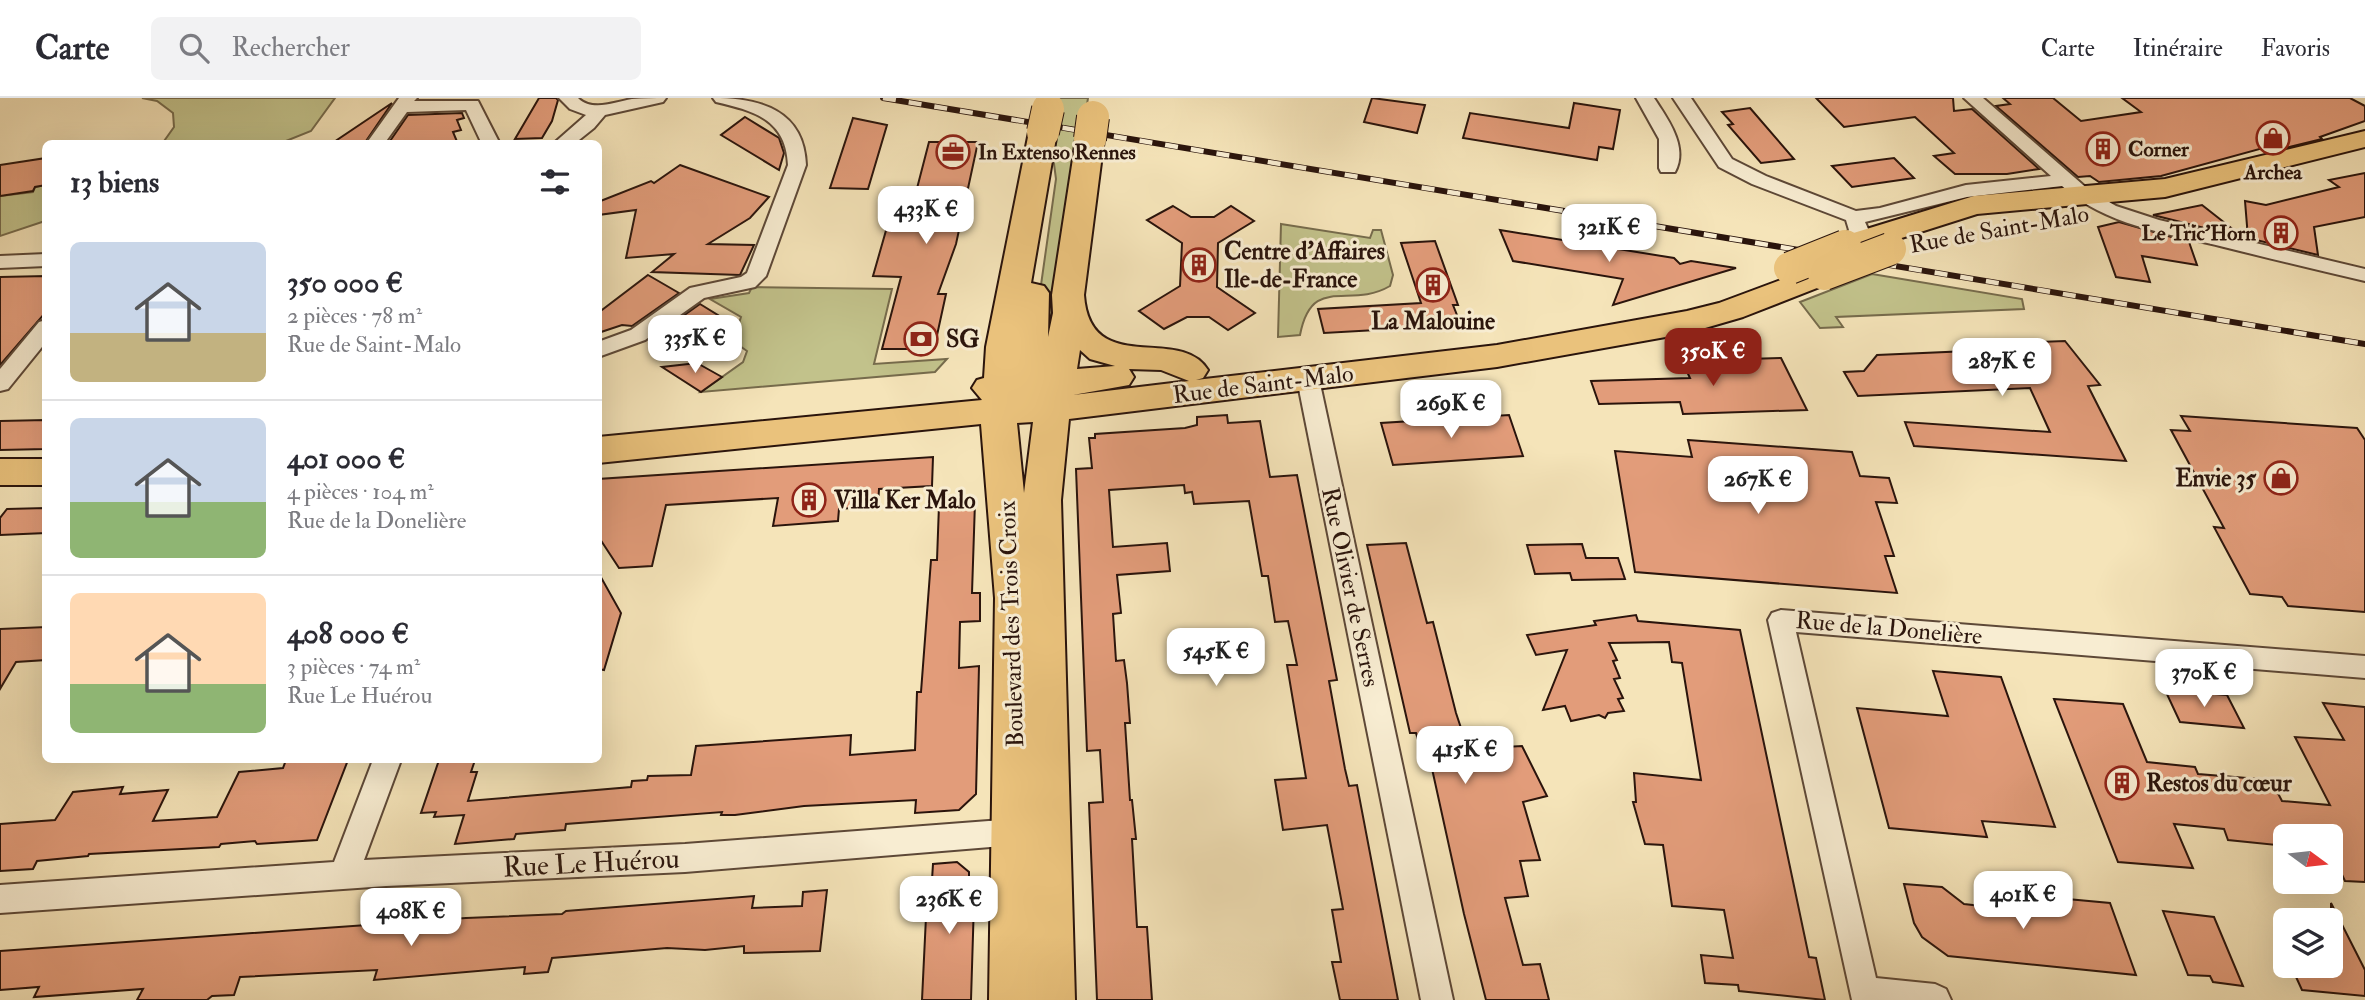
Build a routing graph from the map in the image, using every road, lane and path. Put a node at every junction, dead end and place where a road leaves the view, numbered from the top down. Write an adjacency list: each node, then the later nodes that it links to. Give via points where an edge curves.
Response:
1 (568, 98): 8 (street, via 576,107)
2 (657, 98): 8 (street)
3 (722, 98): 25 (street, via 771,115 789,131 797,148 797,165 753,280 697,293 638,335)
4 (1645, 98): 16 (street, via 1667,133 1672,150)
5 (1682, 98): 18 (street, via 1725,163)
6 (1973, 98): 17 (street)
7 (405, 103): 12 (street); 13 (street, via 472,106)
8 (600, 110): 14 (street)
9 (1047, 113): 29 (main road, via 1003,346)
10 (1093, 118): 22 (main road)
11 (2365, 139): 17 (main road, Rue de Saint-Malo, via 2165,188)
12 (378, 140)
13 (489, 140)
14 (567, 140)
15 (2365, 153): 17 (main road, Rue de Saint-Malo, via 2190,197)
16 (1668, 168)
17 (2086, 195): 18 (main road, Rue de Saint-Malo, via 1975,205); 21 (street, via 2154,224); 24 (main road, Rue de Saint-Malo, bridge, via 2011,223 1889,249 1731,310 1661,329)
18 (1850, 231): 24 (main road, Rue de Saint-Malo, bridge, via 1790,268 1699,301)
19 (42, 260): 20 (street)
20 (0, 262)
21 (2365, 275)
22 (1069, 313): 26 (main road, Rue de Saint-Malo, via 1079,332 1102,351 1133,359 1165,359); 29 (main road)
23 (42, 332): 28 (street)
24 (1580, 335): 26 (main road, Rue de Saint-Malo); 27 (main road, Rue de Saint-Malo, via 1497,356)
25 (602, 348)
26 (1191, 370): 29 (main road, Rue de Saint-Malo)
27 (1308, 379): 29 (main road, Rue de Saint-Malo); 41 (street, Rue Olivier de Serres)
28 (0, 384)
29 (1028, 397): 30 (main road, Rue de Saint-Malo); 31 (main road, Rue de Saint-Malo, via 954,413); 36 (main road, Boulevard des Trois Croix, via 1015,598); 40 (main road, Boulevard des Trois Croix, via 1043,558)
30 (602, 428)
31 (602, 450)
32 (0, 472): 33 (main road)
33 (42, 472)
34 (2365, 667): 42 (street, Rue de la Donelière, via 1781,620 1864,992)
35 (386, 763): 37 (street)
36 (1015, 832): 37 (street, Rue Le Huérou, via 685,858); 39 (main road, Boulevard des Trois Croix)
37 (344, 875): 38 (street, Rue Le Huérou)
38 (0, 899)
39 (1014, 1000)
40 (1050, 1000)
41 (1437, 1000)
42 (1935, 1000)

